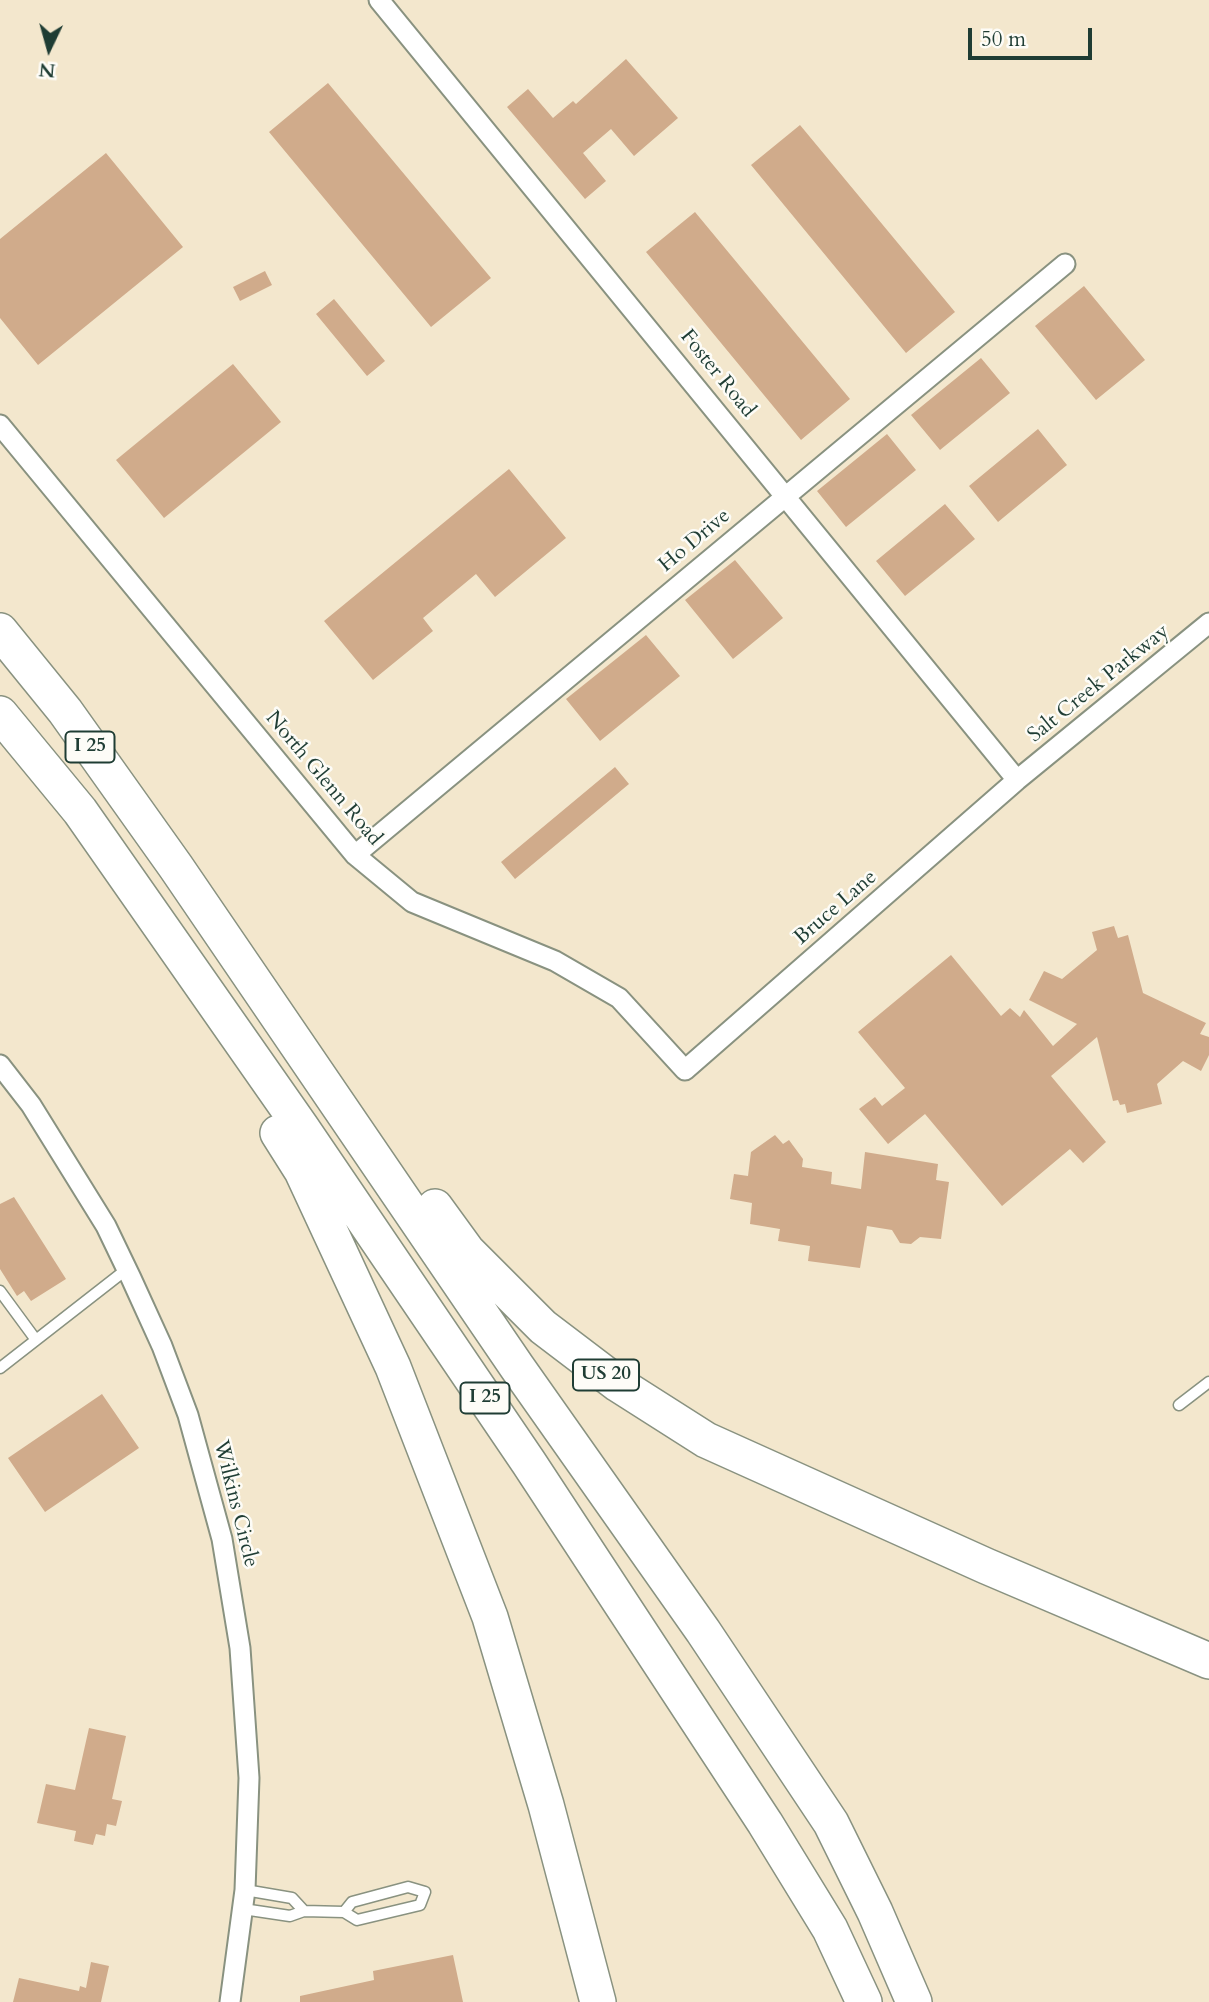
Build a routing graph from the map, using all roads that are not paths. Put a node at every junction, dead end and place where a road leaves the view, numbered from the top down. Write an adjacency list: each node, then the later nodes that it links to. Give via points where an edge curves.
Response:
1 (379, 0): 4 (street, Foster Road)
2 (1065, 264): 4 (street, Ho Drive)
3 (0, 425): 10 (street, North Glenn Road)
4 (786, 495): 8 (street, Foster Road); 10 (street, Ho Drive)
5 (1209, 623): 8 (street, Salt Creek Parkway)
6 (0, 631): 11 (highway, I 25, via 65,711)
7 (0, 714): 9 (highway, I 25)
8 (1017, 780): 13 (street, Bruce Lane)
9 (79, 811): 25 (highway, via 302,1171 393,1367 490,1617 547,1805); 26 (highway, I 25, via 537,1475 765,1823 830,1929)
10 (355, 855): 13 (street, North Glenn Road, via 412,902 555,961 619,998)
11 (176, 867): 20 (highway, US 20, via 467,1251 553,1335 618,1384 706,1440); 27 (highway, I 25, via 823,1812 875,1912)
12 (0, 1065): 14 (street, Wilkins Circle, via 31,1105 106,1226)
13 (685, 1070)
14 (127, 1269): 16 (lane); 21 (street, Wilkins Circle, via 188,1415 232,1589 249,1777)
15 (0, 1291): 16 (lane)
16 (36, 1340): 17 (lane)
17 (0, 1368)
18 (1209, 1382): 19 (lane)
19 (1179, 1405)
20 (1209, 1661)
21 (244, 1900): 22 (lane, via 290,1916); 22 (lane, via 292,1898); 24 (street, Wilkins Circle)
22 (304, 1911): 23 (lane)
23 (344, 1912): 23 (lane, via 358,1920 420,1905 425,1892 408,1886 352,1902)
24 (230, 2002)
25 (598, 2002)
26 (864, 2002)
27 (914, 2002)

